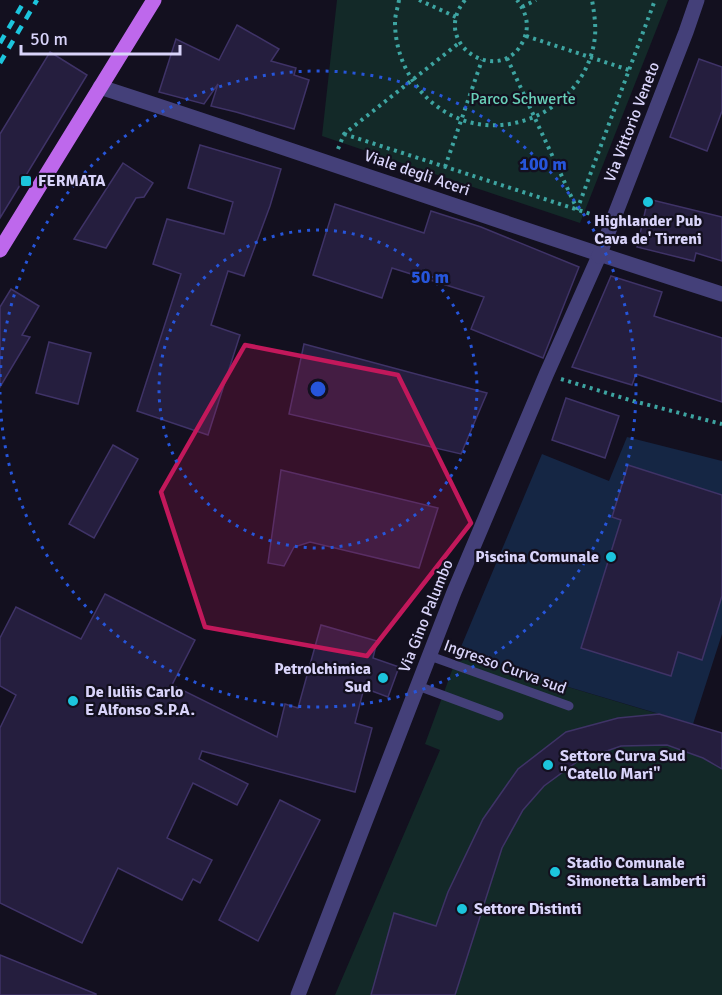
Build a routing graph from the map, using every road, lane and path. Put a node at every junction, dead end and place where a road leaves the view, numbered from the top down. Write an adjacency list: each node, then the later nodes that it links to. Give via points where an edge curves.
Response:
1 (154, 0): 19 (main road)
2 (399, 0): 18 (path, via 395,22 399,52)
3 (419, 0): 11 (path)
4 (465, 0): 11 (path)
5 (517, 0): 10 (path)
6 (536, 0): 10 (path)
7 (592, 0): 14 (path, via 595,37)
8 (655, 0): 17 (path)
9 (697, 0): 26 (street, Via Vittorio Veneto)
10 (522, 7): 12 (path)
11 (456, 17): 13 (path)
12 (526, 36): 14 (path); 15 (path)
13 (459, 43): 16 (path); 18 (path)
14 (591, 57): 17 (path); 20 (path, via 578,82 559,104)
15 (507, 58): 16 (path); 20 (path)
16 (482, 60): 21 (path)
17 (629, 70): 25 (path)
18 (412, 80): 21 (path, via 433,104); 22 (path)
19 (100, 87): 23 (street, Viale degli Aceri); 27 (main road)
20 (535, 118): 21 (path, via 510,125); 25 (path)
21 (461, 120): 24 (path)
22 (344, 134): 23 (path); 24 (path)
23 (331, 163): 28 (street, Viale degli Aceri)
24 (445, 167): 25 (path)
25 (577, 210): 26 (path)
26 (613, 221): 28 (street, Via Vittorio Veneto)
27 (0, 250)
28 (599, 255): 29 (street, Viale degli Aceri); 30 (street, Via Gino Palumbo)
29 (722, 294)
30 (546, 375): 31 (path); 32 (street, Via Gino Palumbo)
31 (722, 424)
32 (430, 656): 33 (street, Via Gino Palumbo); 34 (lane, Ingresso Curva sud)
33 (418, 686): 35 (lane); 36 (street, Via Gino Palumbo)
34 (569, 706)
35 (499, 716)
36 (298, 995)

